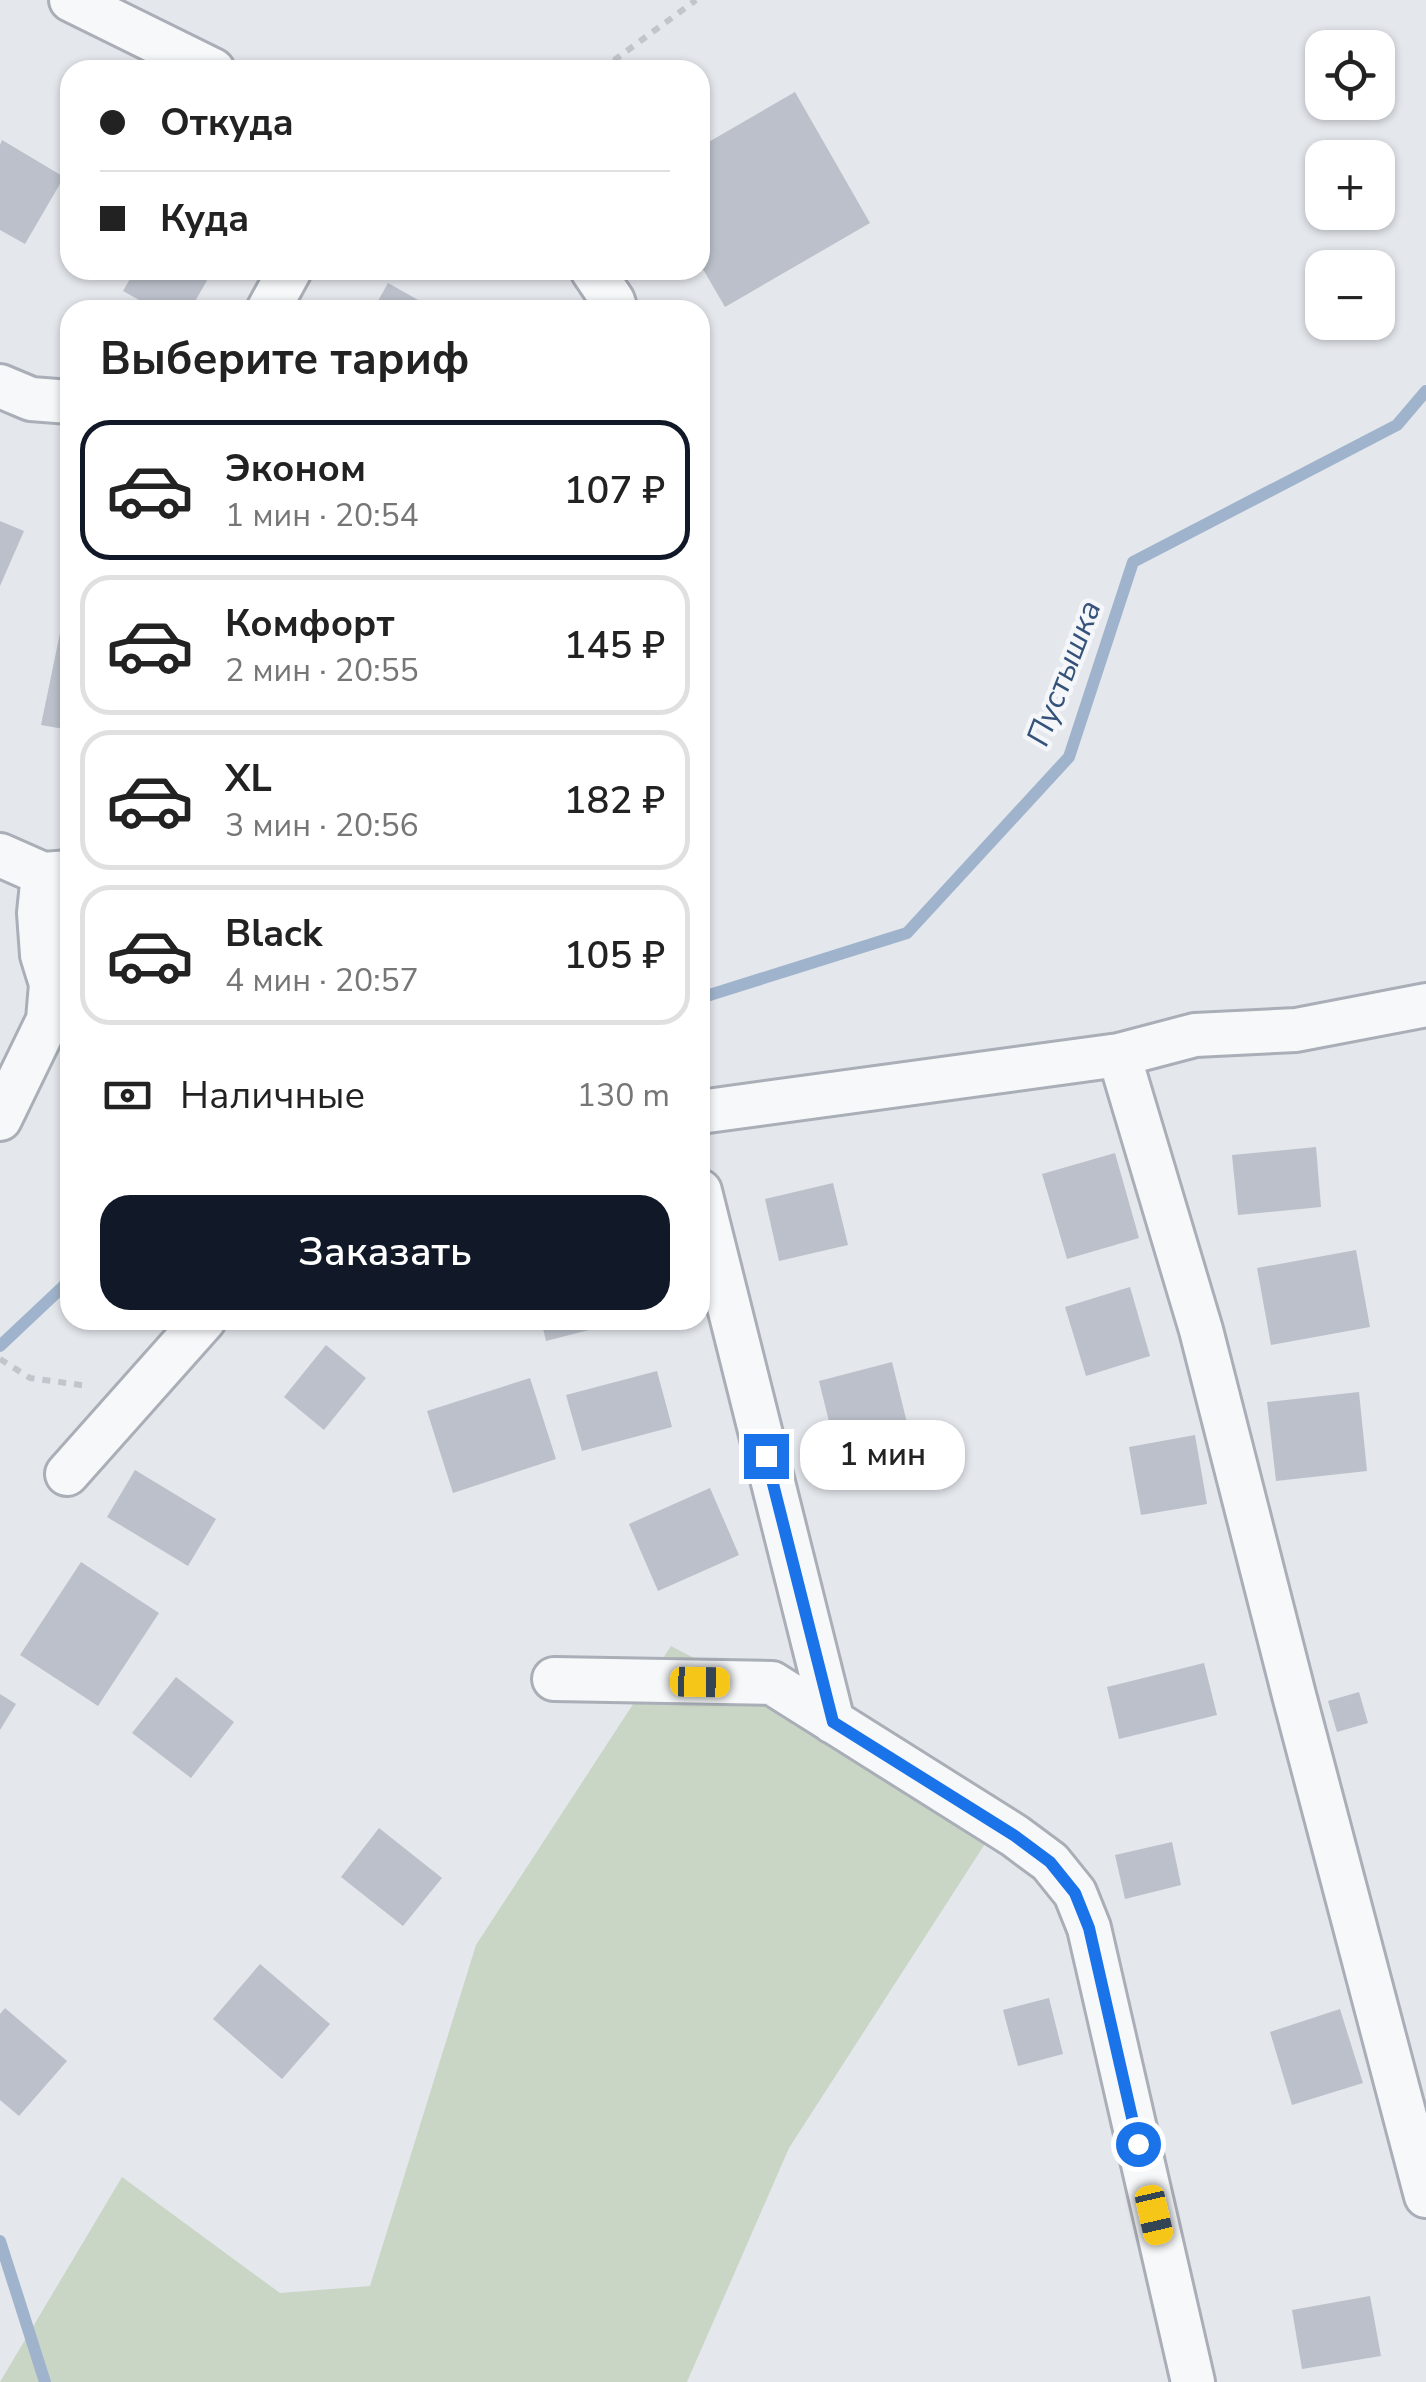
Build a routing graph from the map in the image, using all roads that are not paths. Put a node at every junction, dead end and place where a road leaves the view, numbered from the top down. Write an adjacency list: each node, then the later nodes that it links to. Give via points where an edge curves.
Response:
1 (71, 0): 2 (street)
2 (193, 60)
3 (0, 386): 4 (street)
4 (60, 401)
5 (0, 855): 6 (street)
6 (57, 873): 10 (street, via 38,913 50,984 48,1020)
7 (1426, 1005): 8 (street, via 1296,1030 1195,1036)
8 (1119, 1055): 9 (street); 16 (street, via 1202,1330)
9 (710, 1111)
10 (0, 1119)
11 (710, 1232): 15 (street)
12 (195, 1330): 13 (street)
13 (67, 1474)
14 (554, 1679): 15 (street, via 772,1684)
15 (833, 1722): 17 (street, via 1015,1836 1050,1862 1075,1893 1089,1928)
16 (1426, 2196)
17 (1193, 2382)

